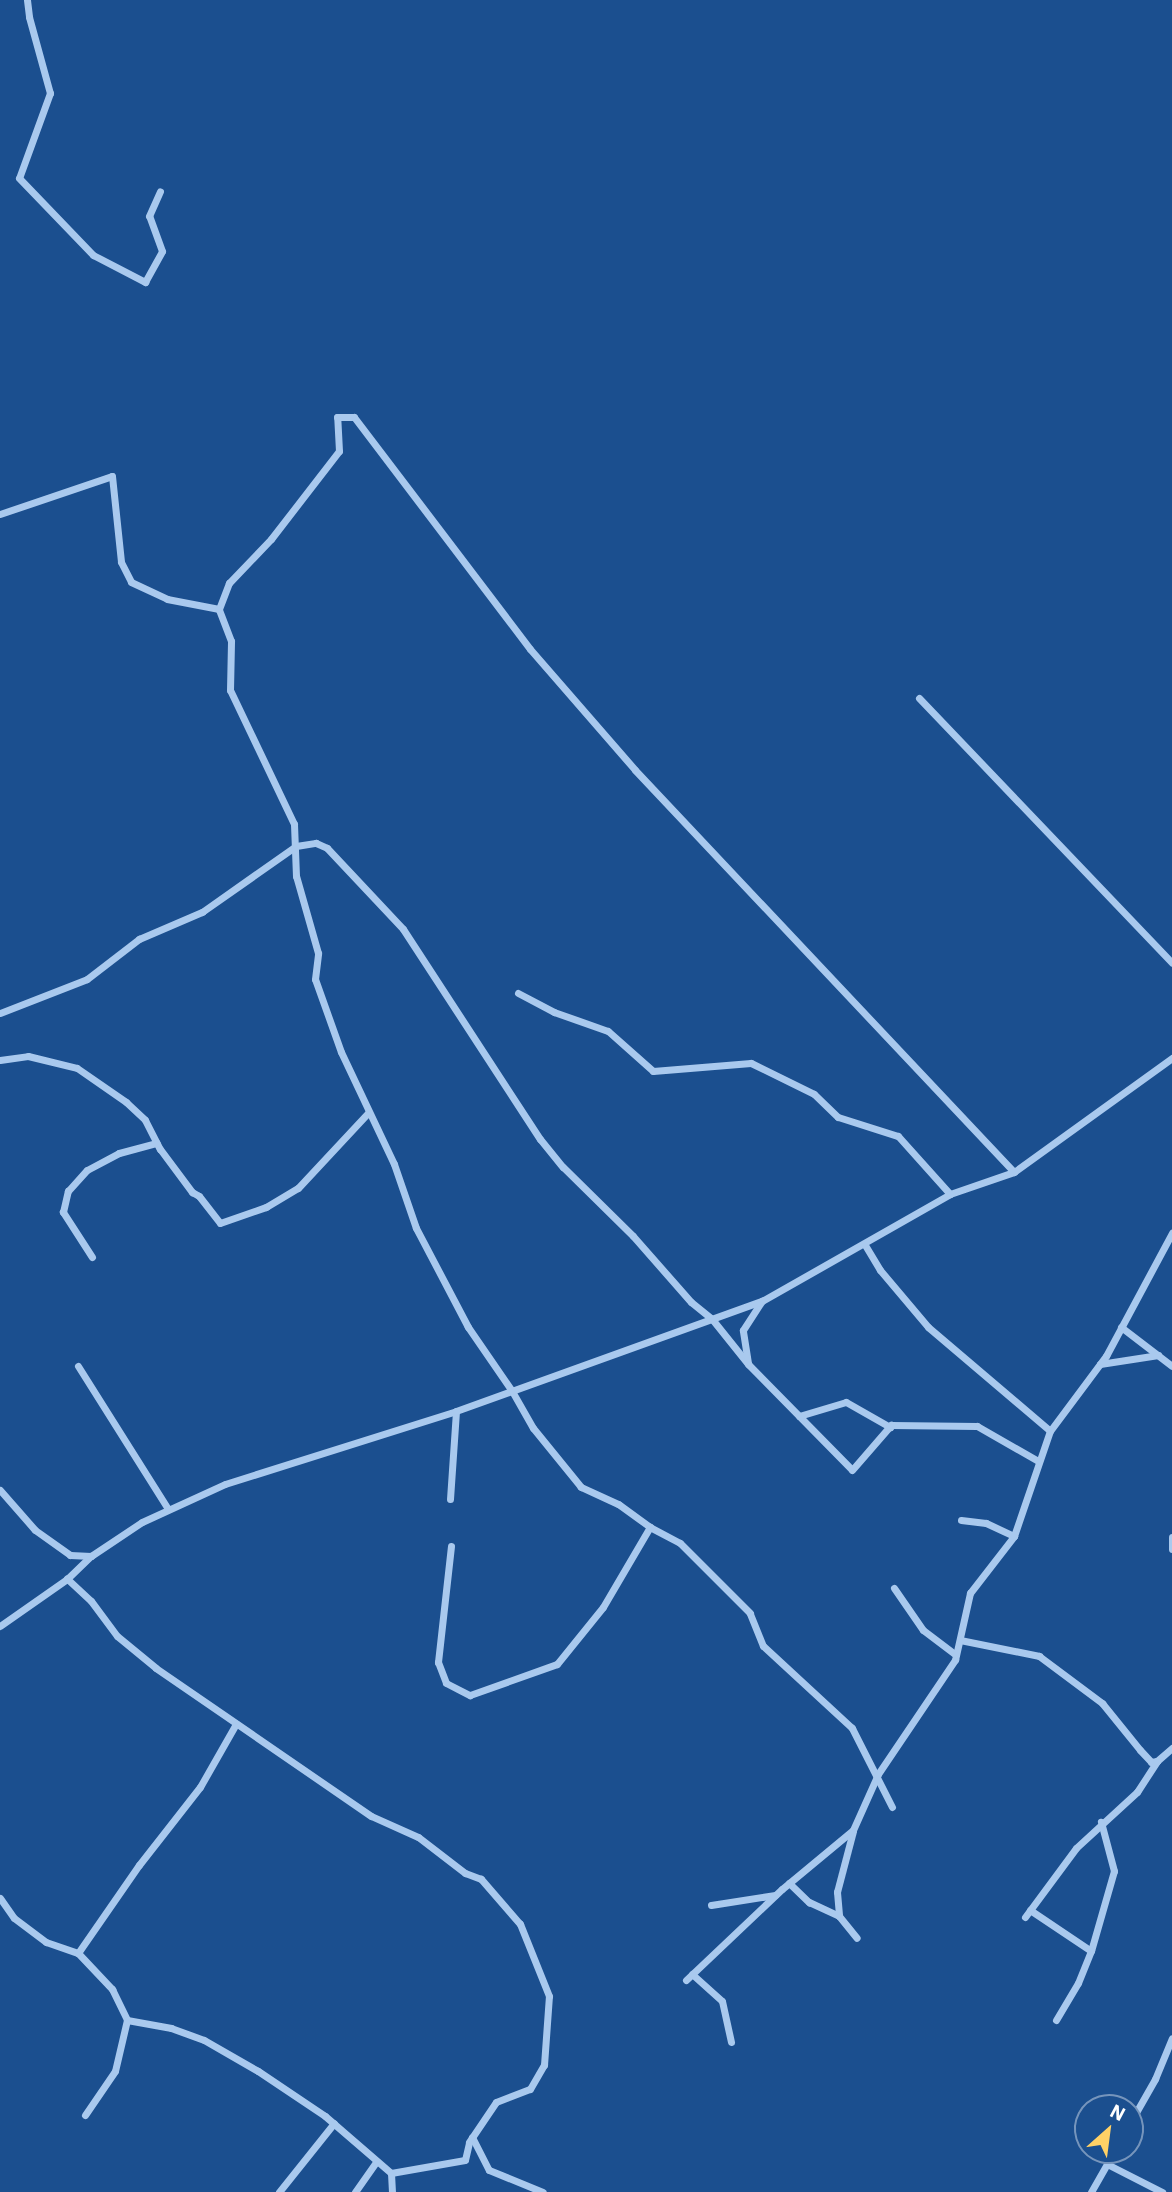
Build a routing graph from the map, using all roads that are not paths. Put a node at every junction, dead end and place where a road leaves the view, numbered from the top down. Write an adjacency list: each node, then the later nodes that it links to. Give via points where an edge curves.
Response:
1 (27, 0): 2 (street, via 50,93 19,178 93,255 145,282 162,251 149,216)
2 (160, 191)
3 (0, 514): 4 (street, via 112,476 121,562 131,582 167,599)
4 (219, 609): 6 (street, via 231,641 230,690 294,824); 14 (street, via 229,583 271,539 338,451 337,417 355,417 530,649 626,760)
5 (919, 698): 7 (street)
6 (296, 846): 9 (street, via 201,912 139,939 87,979); 12 (street, via 296,876 318,953 315,979); 20 (street, via 316,843 327,848 383,904 467,1023 540,1139)
7 (1172, 963)
8 (518, 993): 15 (street, via 554,1012 608,1031 653,1071 751,1063 814,1094 838,1117 898,1136)
9 (0, 1013)
10 (1172, 1058): 14 (street)
11 (0, 1060): 13 (street, via 27,1056 77,1068 126,1102 145,1120)
12 (368, 1113): 13 (street, via 298,1188 266,1207 220,1223); 27 (street, via 394,1164 416,1228 468,1327)
13 (157, 1143): 18 (street, via 119,1153 87,1170 68,1191 63,1212)
14 (1014, 1172): 15 (street)
15 (950, 1194): 17 (street)
16 (1172, 1233): 21 (street)
17 (865, 1245): 19 (street); 31 (street, via 928,1327)
18 (92, 1258)
19 (762, 1301): 20 (street); 23 (street, via 743,1329)
20 (712, 1320): 23 (street); 27 (street)
21 (1121, 1327): 22 (street); 24 (street)
22 (1158, 1355): 24 (street); 26 (street)
23 (748, 1364): 29 (street)
24 (1100, 1364): 31 (street)
25 (78, 1366): 35 (street)
26 (1172, 1366)
27 (512, 1391): 28 (street); 37 (street, via 533,1428 581,1487 618,1504)
28 (456, 1411): 34 (street); 35 (street, via 225,1484)
29 (799, 1416): 30 (street, via 846,1402); 30 (street, via 852,1470)
30 (890, 1427): 32 (street, via 977,1426)
31 (1050, 1431): 32 (street)
32 (1038, 1461): 38 (street)
33 (0, 1490): 42 (street, via 35,1530 70,1555)
34 (450, 1499)
35 (168, 1509): 42 (street)
36 (961, 1520): 38 (street, via 986,1523)
37 (650, 1527): 40 (street, via 603,1607 557,1664 470,1695 446,1683 438,1662); 51 (street, via 681,1543 750,1613 763,1646 841,1716)
38 (1014, 1535): 46 (street, via 970,1593)
39 (1172, 1537): 41 (street)
40 (451, 1546)
41 (1172, 1549)
42 (91, 1556): 43 (street)
43 (67, 1579): 45 (street); 48 (street, via 135,1653)
44 (894, 1588): 47 (street, via 923,1630)
45 (0, 1626)
46 (960, 1640): 47 (street); 50 (street, via 1039,1656 1102,1703 1151,1762)
47 (956, 1655): 51 (street)
48 (236, 1724): 62 (street, via 200,1787); 70 (street, via 371,1816 418,1837 465,1873 481,1879 520,1924 549,1996 544,2065 530,2090 496,2102)
49 (1172, 1748): 50 (street)
50 (1157, 1761): 53 (street, via 1138,1792)
51 (878, 1774): 52 (street); 54 (street)
52 (892, 1807)
53 (1101, 1822): 61 (street, via 1114,1871); 61 (street, via 1028,1914)
54 (853, 1830): 55 (street); 59 (street, via 837,1892)
55 (789, 1883): 56 (street); 59 (street, via 809,1902)
56 (775, 1895): 58 (street); 66 (street, via 689,1977 722,2001)
57 (0, 1898): 62 (street, via 14,1918 46,1942)
58 (710, 1905)
59 (839, 1916): 60 (street)
60 (857, 1937)
61 (1091, 1951): 64 (street, via 1079,1983)
62 (78, 1953): 63 (street, via 112,1989)
63 (127, 2020): 68 (street, via 115,2071); 69 (street, via 204,2040)
64 (1056, 2020)
65 (1172, 2038): 67 (street)
66 (731, 2042)
67 (1144, 2098)
68 (85, 2115)
69 (334, 2123): 71 (street); 74 (street)
70 (472, 2137): 73 (street, via 465,2160); 77 (street, via 489,2170)
71 (376, 2162): 73 (street); 75 (street)
72 (1107, 2164): 78 (street); 79 (street)
73 (391, 2173): 76 (street)
74 (279, 2192)
75 (355, 2192)
76 (392, 2192)
77 (543, 2192)
78 (1091, 2192)
79 (1162, 2192)

